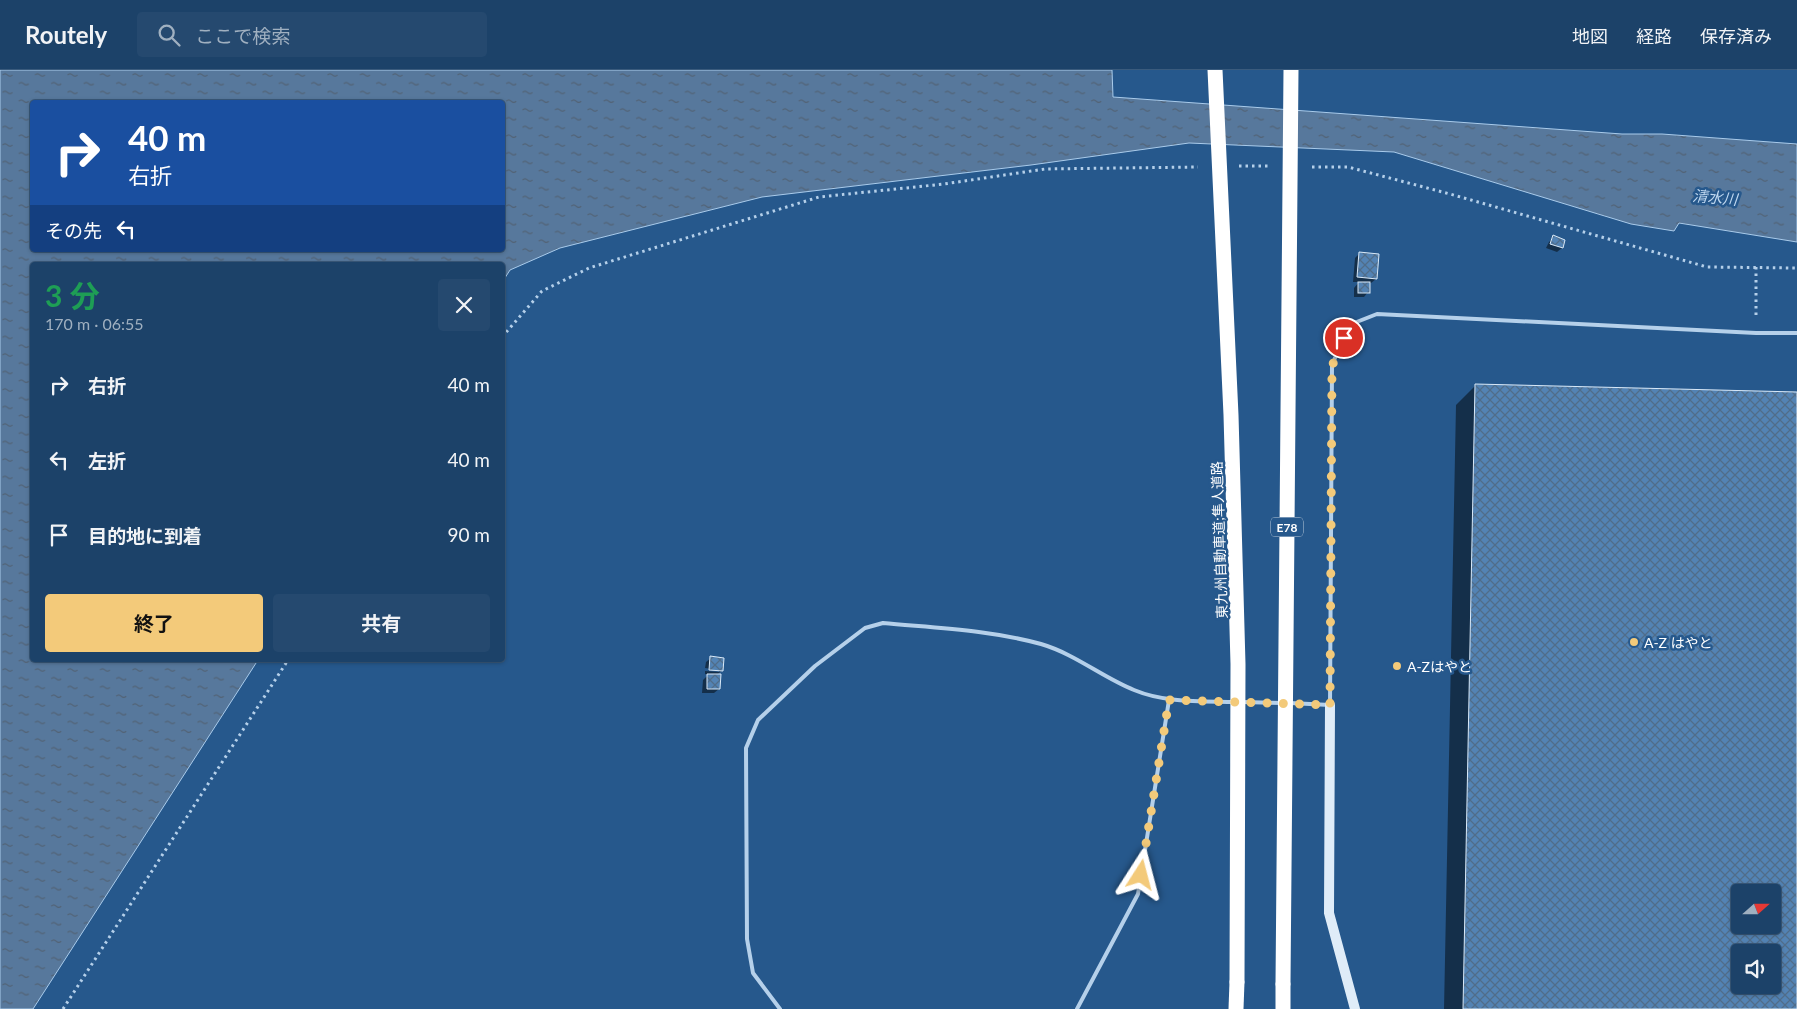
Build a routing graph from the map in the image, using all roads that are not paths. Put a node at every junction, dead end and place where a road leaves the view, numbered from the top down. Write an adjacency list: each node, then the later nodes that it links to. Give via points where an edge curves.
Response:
1 (1215, 70): 8 (highway, 東九州自動車道;隼人道路, bridge, via 1231,415 1238,664)
2 (1291, 70): 9 (highway, E78, bridge)
3 (1797, 333): 5 (lane, via 1377,314 1349,325 1332,366)
4 (1169, 700): 5 (lane); 6 (lane, via 1134,690 1065,652 1001,634 883,624 864,628 815,666 758,720 746,748 747,939 753,973); 7 (lane, via 1138,894)
5 (1330, 705): 10 (street, via 1329,913)
6 (780, 1009)
7 (1077, 1009)
8 (1236, 1009)
9 (1283, 1009)
10 (1355, 1009)

